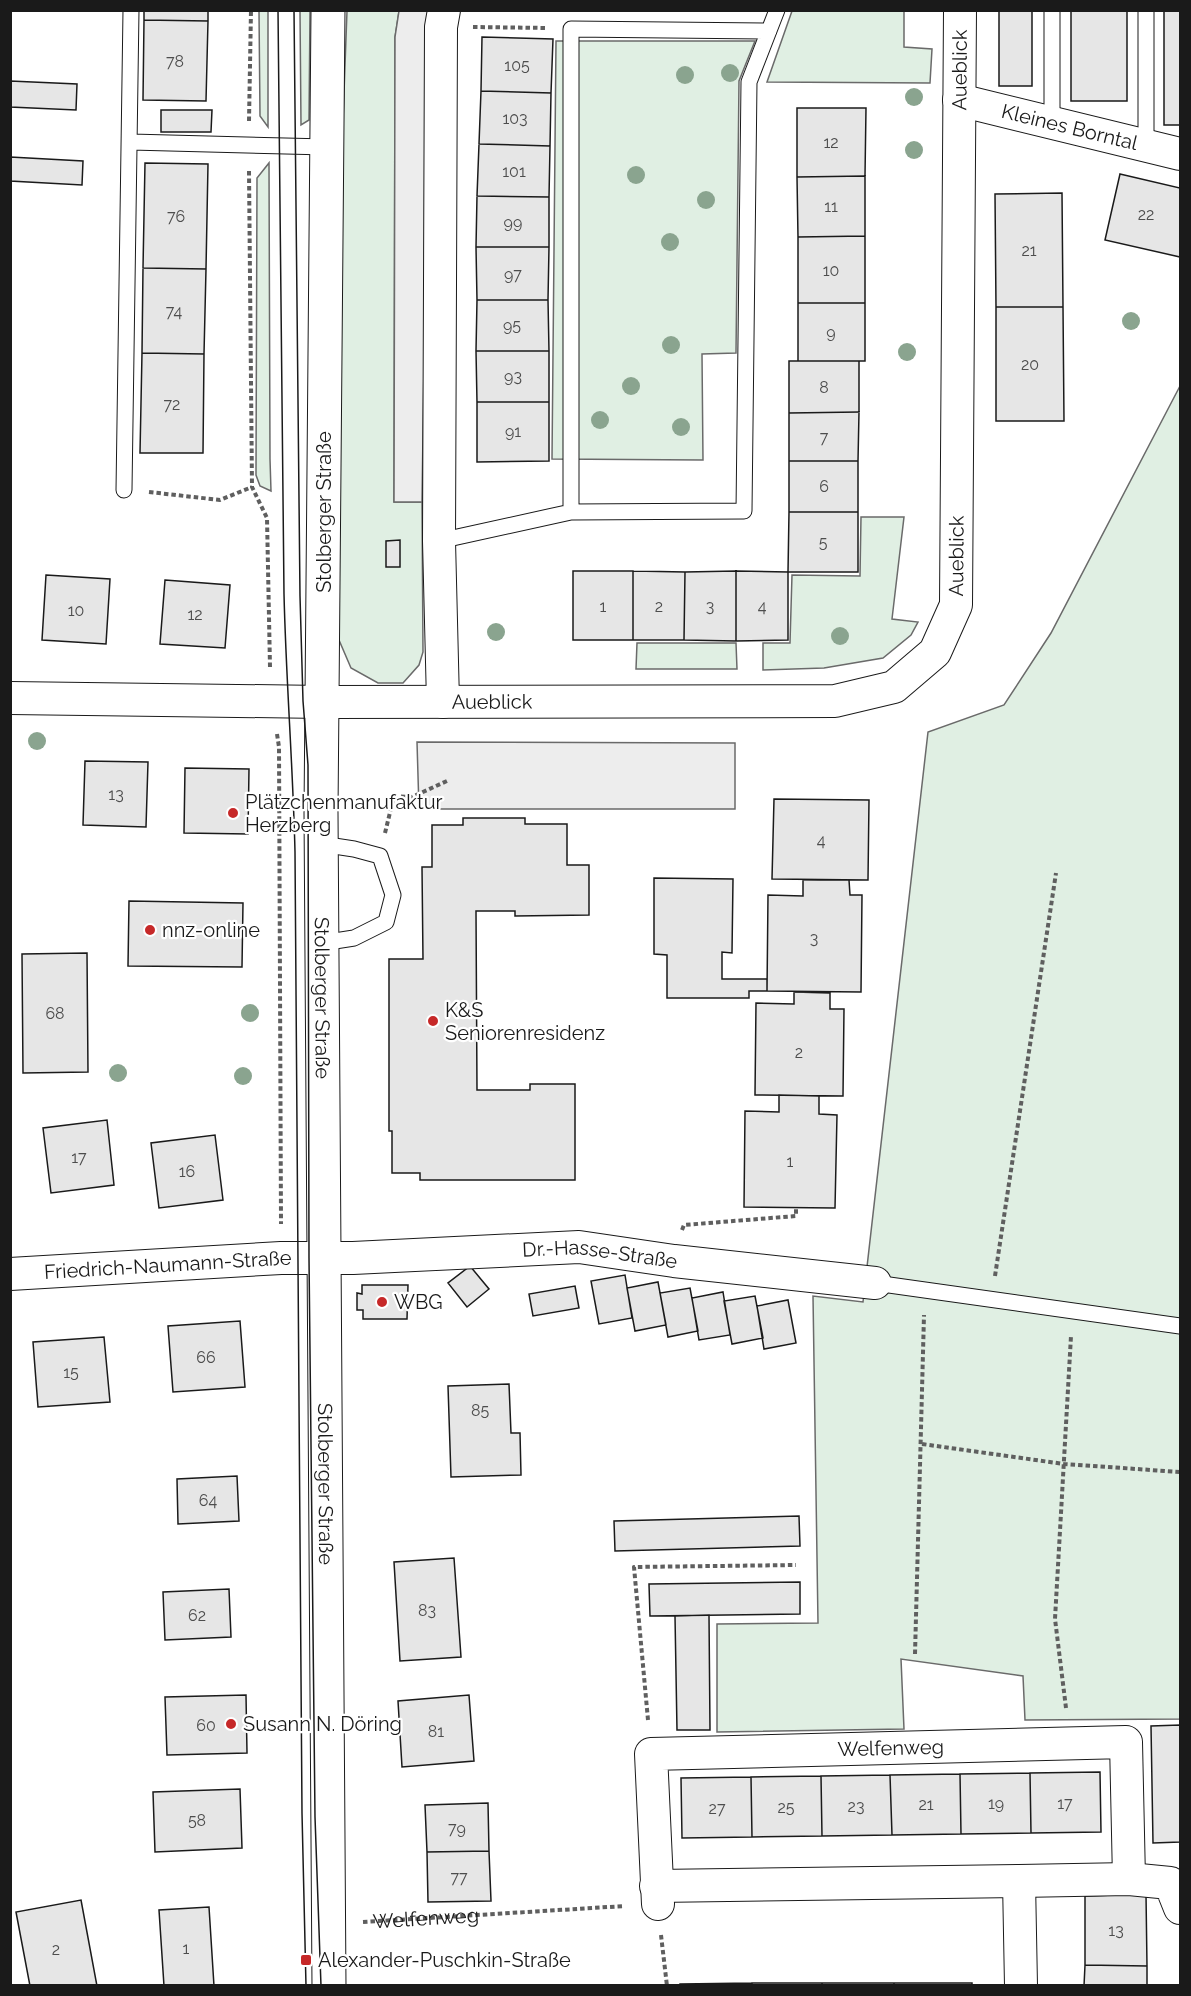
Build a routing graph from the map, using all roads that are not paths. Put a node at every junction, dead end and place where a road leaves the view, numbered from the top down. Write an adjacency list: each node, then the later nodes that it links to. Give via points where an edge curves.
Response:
1 (131, 10): 11 (lane)
2 (328, 10): 13 (main road, Stolberger Straße)
3 (444, 10): 17 (street)
4 (777, 10): 8 (lane)
5 (960, 10): 9 (street, Aueblick)
6 (1052, 10): 10 (lane)
7 (1146, 10): 12 (lane)
8 (769, 31): 16 (lane, via 749,82 744,511); 16 (lane, via 572,29)
9 (958, 100): 10 (street, Kleines Borntal); 20 (street, Aueblick, via 956,605 935,652 894,687 835,701)
10 (1053, 123): 12 (street, Kleines Borntal)
11 (130, 142): 13 (lane); 15 (lane)
12 (1146, 146): 14 (street, Kleines Borntal)
13 (327, 147): 19 (main road, Stolberger Straße)
14 (1180, 154)
15 (124, 490)
16 (571, 512): 17 (lane)
17 (439, 541): 20 (street)
18 (10, 698): 19 (street, Aueblick)
19 (323, 702): 20 (street, Aueblick); 21 (main road, Stolberger Straße)
20 (443, 702)
21 (321, 844): 22 (main road, Stolberger Straße); 22 (lane, via 380,856 393,895 386,922 354,938)
22 (322, 944): 23 (main road, Stolberger Straße)
23 (324, 1258): 24 (street, Friedrich-Naumann-Straße); 25 (street, Dr.-Hasse-Straße, via 579,1247); 30 (main road, Stolberger Straße)
24 (10, 1274)
25 (875, 1283): 26 (lane)
26 (1180, 1326)
27 (1130, 1880): 28 (street); 28 (street, Welfenweg, via 1126,1742 651,1754 657,1895); 29 (street, via 1170,1883)
28 (1019, 1881): 31 (street)
29 (1180, 1908)
30 (329, 1986)
31 (1021, 1986)

